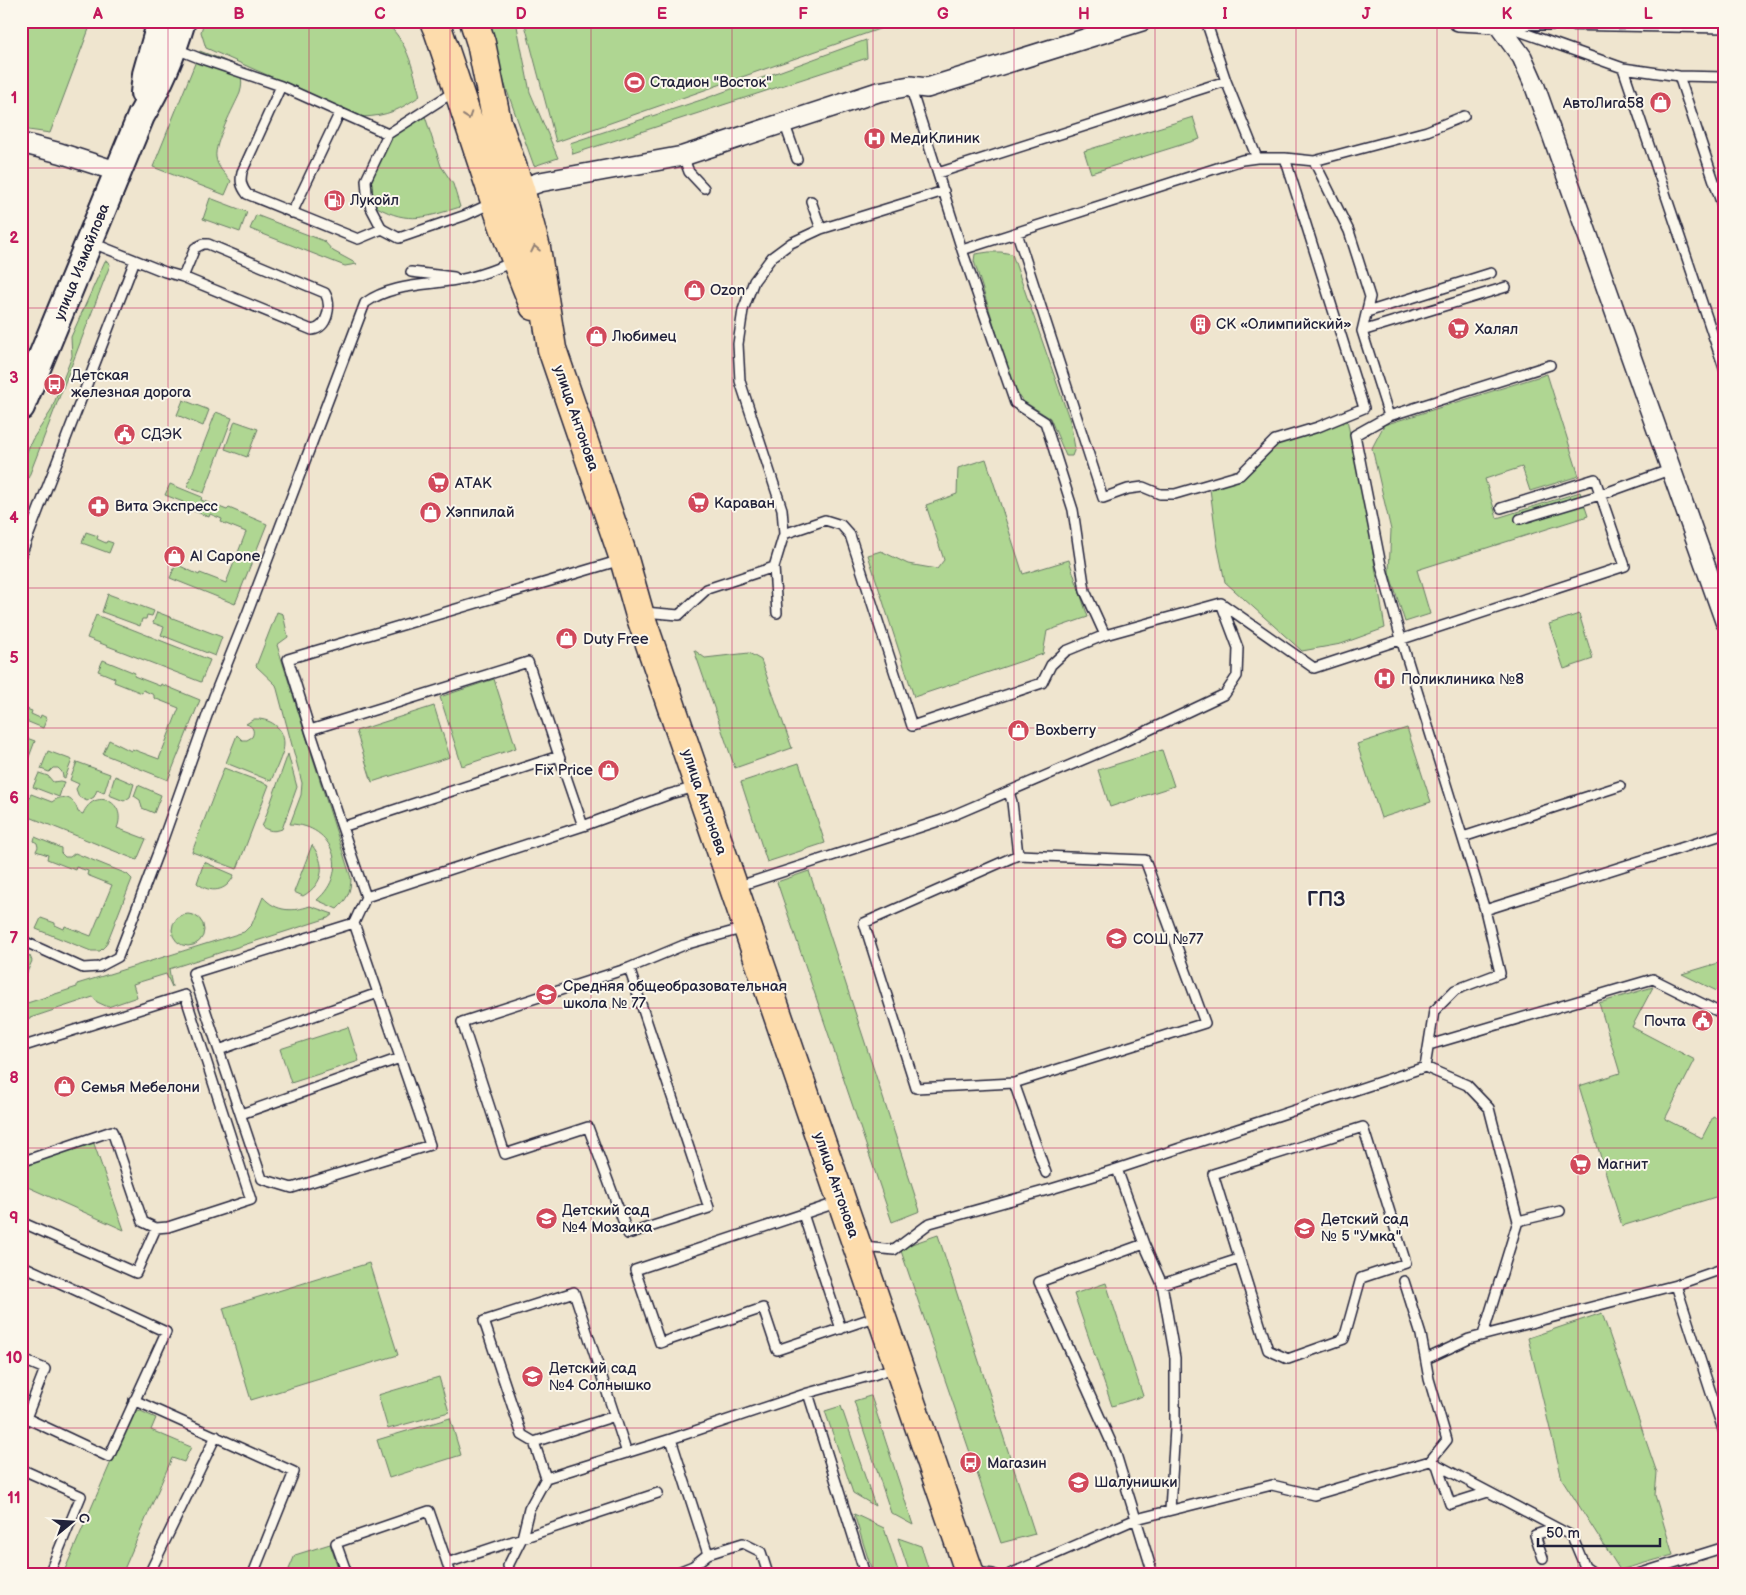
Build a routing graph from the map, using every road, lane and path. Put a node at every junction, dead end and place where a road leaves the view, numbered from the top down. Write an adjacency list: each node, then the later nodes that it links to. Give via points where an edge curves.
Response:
1 (161, 21): 20 (main road, улица Измайлова, via 146,74)
2 (182, 21): 11 (main road, улица Измайлова)
3 (434, 21): 18 (main road)
4 (459, 21): 22 (main road)
5 (474, 21): 22 (main road, улица Антонова)
6 (1142, 21): 17 (street, via 927,88)
7 (1206, 21): 15 (lane)
8 (1458, 21): 9 (street)
9 (1497, 23): 10 (lane); 12 (lane); 59 (street, via 1522,57 1534,84)
10 (1725, 28)
11 (174, 48): 16 (lane); 20 (main road, улица Измайлова, via 162,79)
12 (1623, 68): 13 (lane); 56 (lane)
13 (1679, 76): 14 (lane); 39 (lane)
14 (1725, 77)
15 (1226, 81): 27 (lane); 32 (lane)
16 (281, 86): 19 (lane); 38 (lane, via 240,178 247,194)
17 (910, 86): 23 (street, via 878,92); 32 (lane)
18 (459, 89): 24 (lane); 37 (main road, one-way to 37)
19 (340, 112): 24 (lane); 38 (lane)
20 (141, 116): 31 (main road, улица Измайлова)
21 (1464, 116): 30 (lane, via 1427,131)
22 (497, 122): 34 (main road, улица Антонова)
23 (784, 122): 26 (street); 29 (lane)
24 (388, 134): 40 (lane, via 366,180 371,208)
25 (21, 143): 31 (street)
26 (683, 156): 33 (lane, via 689,172); 34 (street, via 540,182)
27 (1257, 158): 28 (lane); 42 (lane)
28 (1285, 158): 30 (lane); 42 (lane, via 1364,408 1275,440 1240,475 1175,494 1160,494 1143,487 1103,498)
29 (797, 159)
30 (1314, 161): 52 (lane, via 1349,231 1370,297)
31 (119, 172): 43 (main road, улица Измайлова)
32 (938, 173): 35 (lane)
33 (704, 188)
34 (520, 189): 37 (main road); 54 (main road, улица Антонова, one-way to 34, via 536,248)
35 (944, 191): 41 (lane); 44 (lane)
36 (811, 201): 41 (lane)
37 (496, 202): 40 (lane, via 398,238); 46 (main road)
38 (292, 213): 40 (lane, via 358,239)
39 (1725, 214)
40 (382, 229)
41 (820, 229): 63 (lane, via 790,243 772,257 754,281 743,310 738,344 740,381 782,509)
42 (1016, 232): 44 (lane)
43 (90, 242): 45 (lane); 57 (main road, улица Измайлова)
44 (962, 250): 71 (lane, via 1015,403 1045,422 1073,510 1085,592)
45 (135, 260): 49 (lane); 64 (lane)
46 (516, 261): 50 (lane); 54 (main road)
47 (411, 272): 50 (lane)
48 (1491, 273): 52 (lane)
49 (183, 277): 49 (lane, via 312,330 322,325 329,308 325,293 208,244 195,248)
50 (466, 278): 88 (lane, via 390,290 365,303 118,957 99,967 83,968)
51 (1506, 287): 53 (lane)
52 (1366, 312): 53 (lane)
53 (1362, 331): 58 (lane)
54 (552, 349): 65 (main road, улица Антонова)
55 (1550, 365): 58 (lane)
56 (1724, 365)
57 (21, 408)
58 (1390, 416): 72 (lane, via 1355,435 1380,565)
59 (1672, 470): 60 (lane); 70 (street)
60 (1600, 495): 61 (lane, via 1595,479); 62 (lane); 72 (lane, via 1625,566)
61 (1501, 508)
62 (1520, 519)
63 (784, 534): 66 (lane); 71 (lane, via 825,520 841,525 850,536 912,726 1042,682 1051,665 1066,651)
64 (21, 555)
65 (624, 559): 68 (main road, улица Антонова); 73 (lane, via 288,659)
66 (774, 567): 68 (lane, via 707,589 679,615); 69 (lane)
67 (1221, 602): 71 (lane); 72 (lane, via 1314,668); 77 (lane, via 1238,648 1237,676 1225,694)
68 (639, 612): 75 (main road, улица Антонова)
69 (777, 613)
70 (1725, 621)
71 (1105, 635)
72 (1401, 639): 81 (lane)
73 (310, 730): 74 (lane, via 528,662); 79 (lane)
74 (559, 756): 78 (lane); 79 (lane)
75 (699, 786): 78 (lane); 83 (main road, улица Антонова)
76 (1620, 786): 81 (lane)
77 (1009, 792): 82 (lane); 83 (lane, via 942,820)
78 (583, 826): 84 (lane)
79 (342, 827): 84 (lane)
80 (1725, 834): 85 (lane)
81 (1463, 837): 85 (lane)
82 (1018, 855): 97 (lane, via 864,923 916,1088); 97 (lane, via 1145,860 1205,1023)
83 (734, 888): 87 (main road, улица Антонова)
84 (366, 897): 86 (lane)
85 (1485, 910): 92 (lane, via 1500,973 1455,990 1434,1011)
86 (354, 923): 90 (lane); 94 (lane, via 194,973)
87 (747, 927): 89 (lane, via 684,945); 102 (main road, улица Антонова)
88 (21, 940)
89 (629, 968): 89 (lane, via 462,1022 505,1154 588,1127 628,1234 708,1208)
90 (378, 993): 94 (lane); 95 (lane)
91 (1725, 1015): 92 (lane, via 1653,979)
92 (1429, 1045): 96 (lane)
93 (21, 1048): 107 (lane, via 185,995 251,1200)
94 (219, 1050): 98 (lane)
95 (400, 1058): 98 (lane); 98 (lane, via 430,1145 292,1188 262,1179)
96 (1425, 1067): 100 (lane); 105 (lane, via 1467,1085 1488,1108)
97 (1014, 1083): 101 (lane)
98 (241, 1114)
99 (21, 1162): 107 (lane, via 112,1131 143,1222)
100 (1116, 1169): 108 (lane); 109 (lane, via 930,1222 894,1250)
101 (1046, 1173)
102 (842, 1201): 104 (lane); 109 (main road, улица Антонова)
103 (1560, 1211): 105 (lane)
104 (803, 1214): 117 (lane); 117 (lane, via 635,1270 660,1343 763,1308 777,1350)
105 (1518, 1221): 118 (lane)
106 (21, 1222): 107 (lane, via 136,1273)
107 (156, 1228)
108 (1144, 1244): 114 (lane); 138 (lane, via 1040,1282 1115,1451)
109 (857, 1246): 116 (main road, улица Антонова)
110 (1239, 1258): 110 (lane, via 1268,1350 1288,1359 1344,1339 1361,1278 1406,1262 1363,1128 1212,1174); 114 (lane)
111 (21, 1265): 123 (lane, via 166,1332)
112 (1725, 1268): 115 (lane)
113 (1404, 1281): 120 (lane, via 1422,1335)
114 (1162, 1284): 137 (lane, via 1175,1358)
115 (1676, 1285): 118 (lane); 128 (lane)
116 (881, 1315): 117 (lane); 121 (main road, улица Антонова)
117 (841, 1329)
118 (1483, 1336): 120 (lane, via 1468,1339)
119 (21, 1359): 125 (lane, via 44,1369)
120 (1426, 1359): 132 (lane, via 1448,1440)
121 (898, 1366): 122 (lane); 146 (main road, улица Антонова)
122 (808, 1393): 129 (lane); 155 (lane)
123 (134, 1400): 125 (lane, via 109,1457); 127 (lane)
124 (615, 1416): 130 (lane); 130 (lane, via 574,1292 484,1321 522,1435); 131 (lane)
125 (26, 1418): 126 (lane)
126 (21, 1429)
127 (216, 1436): 148 (lane); 149 (lane, via 294,1472)
128 (1725, 1436)
129 (671, 1440): 131 (lane); 142 (lane)
130 (534, 1442): 134 (lane)
131 (626, 1453): 134 (lane)
132 (1433, 1463): 135 (lane); 135 (lane, via 1450,1504); 137 (lane, via 1314,1495 1272,1484)
133 (21, 1469): 147 (lane, via 81,1496)
134 (546, 1478): 140 (lane, via 530,1509)
135 (1488, 1492): 139 (lane)
136 (658, 1493): 140 (lane)
137 (1170, 1510): 138 (lane)
138 (1136, 1519): 156 (lane); 157 (lane)
139 (1556, 1528): 143 (lane, via 1535,1535); 158 (lane, via 1572,1536 1585,1567)
140 (522, 1538): 144 (lane); 152 (lane, via 508,1566)
141 (1725, 1547): 159 (lane)
142 (708, 1554): 145 (lane); 154 (lane, via 743,1543 761,1552)
143 (1543, 1558)
144 (447, 1563): 150 (lane, via 429,1511 336,1543); 151 (lane)
145 (694, 1570): 153 (lane)
146 (977, 1573)
147 (49, 1574)
148 (149, 1574)
149 (253, 1574)
150 (347, 1574)
151 (451, 1574)
152 (511, 1574)
153 (674, 1574)
154 (768, 1574)
155 (865, 1574)
156 (1010, 1574)
157 (1153, 1574)
158 (1595, 1574)
159 (1638, 1574)

